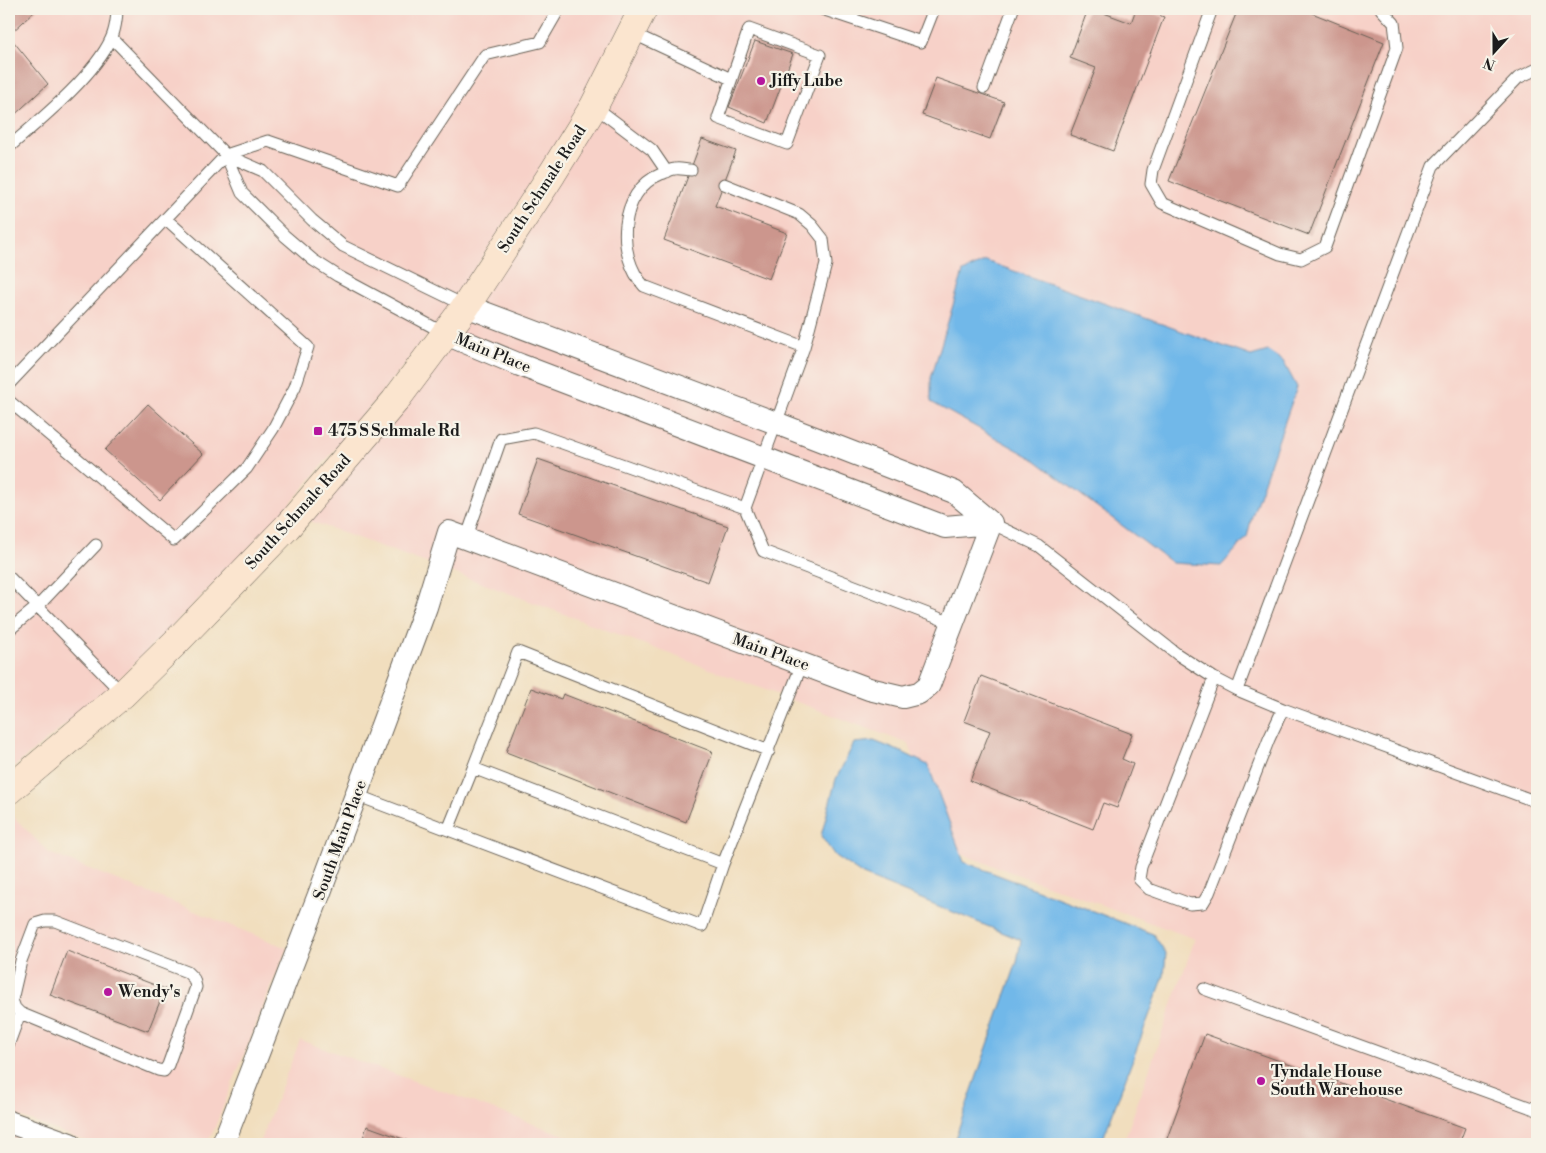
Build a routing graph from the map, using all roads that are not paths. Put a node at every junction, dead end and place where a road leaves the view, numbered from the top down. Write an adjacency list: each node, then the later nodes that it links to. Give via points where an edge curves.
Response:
1 (117, 9): 9 (lane)
2 (559, 9): 15 (lane, via 540,42 486,55 398,186 268,141)
3 (822, 9): 4 (lane, via 922,42)
4 (934, 9)
5 (1013, 9): 12 (lane)
6 (1212, 9): 7 (lane, via 1153,170 1151,184 1162,204 1280,254 1301,259 1325,247 1397,48 1394,23)
7 (1381, 9)
8 (637, 21): 11 (lane); 13 (main road, South Schmale Road)
9 (112, 38): 14 (lane, via 92,68); 15 (lane)
10 (1537, 69): 37 (lane, via 1518,78 1434,166)
11 (731, 79): 11 (lane, via 718,118 787,144 820,55 749,29)
12 (984, 88)
13 (594, 106): 17 (lane, via 652,150); 20 (main road, South Schmale Road)
14 (9, 146)
15 (226, 155): 19 (lane); 20 (lane, via 263,171 312,220 344,246); 21 (lane, via 242,193 313,260)
16 (690, 170): 17 (lane)
17 (667, 172): 22 (lane, via 655,176 637,192 628,215 625,237 629,262 637,279 644,286)
18 (724, 184): 22 (lane, via 800,214 823,239 826,264)
19 (166, 219): 23 (lane); 24 (lane, via 308,347 295,387 247,468 174,540)
20 (466, 306): 21 (main road, South Schmale Road); 25 (street, Main Place)
21 (446, 334): 26 (street, Main Place); 38 (main road, South Schmale Road, via 287,528)
22 (804, 347): 25 (lane)
23 (9, 384)
24 (9, 401)
25 (776, 423): 26 (lane); 28 (street, Main Place, via 954,492)
26 (763, 458): 27 (lane); 28 (street, Main Place, via 945,527)
27 (744, 508): 29 (lane, via 534,433 501,439); 33 (lane, via 763,551)
28 (991, 523): 33 (street, Main Place); 36 (lane, via 1039,546 1177,654)
29 (457, 536): 35 (street, Main Place); 43 (street, South Main Place, via 426,607)
30 (96, 545): 32 (lane)
31 (9, 577): 32 (lane)
32 (38, 606): 34 (lane); 38 (lane)
33 (954, 624): 35 (street, Main Place, via 929,685 919,694 903,697 869,689)
34 (9, 630)
35 (802, 664): 40 (lane)
36 (1214, 678): 37 (lane); 39 (lane, via 1141,868 1139,879 1149,889 1190,904 1203,902 1210,893)
37 (1237, 690): 39 (lane)
38 (123, 694): 42 (main road, South Schmale Road)
39 (1283, 709): 44 (lane)
40 (769, 751): 41 (lane, via 518,652); 46 (lane)
41 (473, 768): 45 (lane); 46 (lane)
42 (9, 790)
43 (356, 795): 45 (lane); 53 (street, South Main Place)
44 (1537, 802)
45 (448, 830): 46 (lane, via 702,926)
46 (723, 864)
47 (1204, 989): 50 (lane)
48 (20, 1013): 48 (lane, via 164,1070 196,987 187,972 55,921 44,921 36,924 21,962 12,1000); 49 (lane)
49 (9, 1043)
50 (1537, 1110)
51 (9, 1122): 52 (street)
52 (70, 1144)
53 (223, 1144)

